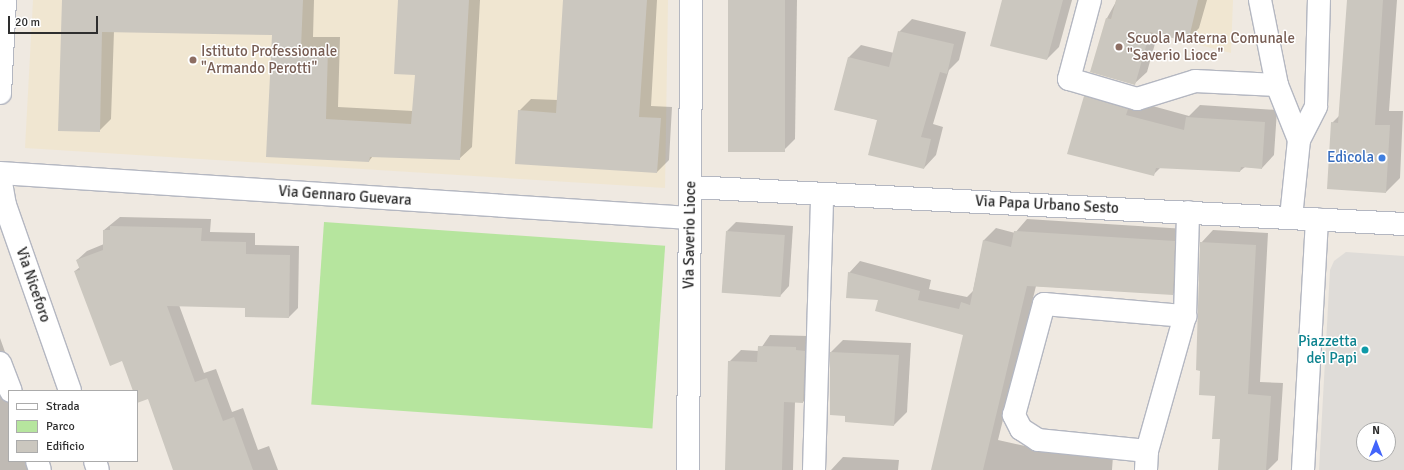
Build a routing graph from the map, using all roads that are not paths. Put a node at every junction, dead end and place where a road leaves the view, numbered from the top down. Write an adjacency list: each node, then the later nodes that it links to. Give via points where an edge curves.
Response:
1 (5, 0): 7 (street)
2 (691, 0): 11 (street, Via Saverio Lioce)
3 (1090, 0): 6 (street, via 1069,79 1137,98 1195,81)
4 (1260, 0): 6 (street)
5 (1319, 0): 8 (street, via 1316,106)
6 (1277, 85): 8 (street)
7 (0, 93)
8 (1299, 140): 14 (street)
9 (0, 173): 15 (street, Via Gennaro Guevara)
10 (0, 177): 21 (street, Via Niceforo, via 4,205)
11 (691, 187): 12 (street, Via Papa Urbano Sesto); 15 (street, Via Saverio Lioce)
12 (822, 194): 13 (street, Via Papa Urbano Sesto); 24 (street)
13 (1188, 212): 14 (street, Via Papa Urbano Sesto); 18 (street)
14 (1291, 217): 16 (street, Via Papa Urbano Sesto)
15 (690, 218): 23 (street, Via Saverio Lioce)
16 (1317, 219): 17 (street, Via Papa Urbano Sesto); 25 (street)
17 (1404, 224)
18 (1185, 316): 22 (street); 22 (street, via 1044,304 1014,415 1021,429 1038,440)
19 (0, 363): 20 (street)
20 (11, 390)
21 (70, 390)
22 (1147, 460)
23 (688, 470)
24 (814, 470)
25 (1303, 470)

